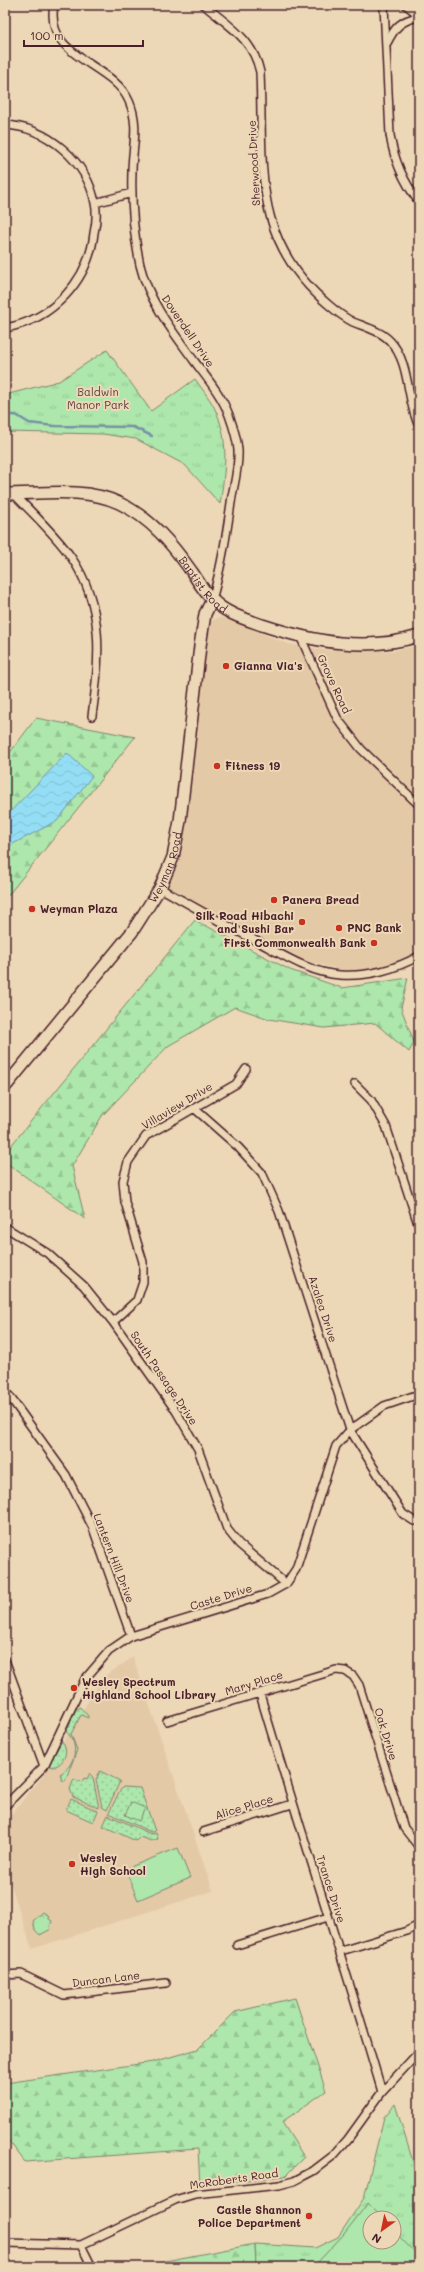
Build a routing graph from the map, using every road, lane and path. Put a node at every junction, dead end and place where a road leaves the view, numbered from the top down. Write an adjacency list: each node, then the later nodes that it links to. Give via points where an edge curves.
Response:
1 (54, 5): 8 (street, Doverdell Drive, via 54,26 59,39 70,51 107,77 128,99 136,128)
2 (204, 5): 12 (street, Sherwood Drive, via 243,38 257,58 260,72 264,183 267,208 279,244 299,274 331,307 351,321 390,340 398,352)
3 (384, 5): 6 (street)
4 (406, 5): 5 (street)
5 (419, 16): 6 (street, via 405,20 397,26)
6 (387, 43): 9 (street, via 393,156 400,174)
7 (5, 125): 10 (street, via 31,130 61,147 81,170)
8 (132, 193): 10 (street); 14 (street, Doverdell Drive, via 140,265 148,290 161,315 214,387 229,413 235,434 237,466 223,557)
9 (419, 202)
10 (95, 203): 11 (street, via 96,224 89,260 73,287 39,316 26,323)
11 (5, 328)
12 (419, 426)
13 (9, 494): 14 (street, Baptist Road, via 74,494 101,497 132,510 157,528); 17 (street, via 59,541 72,559 91,600 100,645 99,673)
14 (212, 600): 16 (street, Baptist Road, via 246,620); 19 (street, Weyman Road, via 205,614 200,646 180,821 173,857)
15 (419, 636): 16 (street, Baptist Road, via 400,641 360,645)
16 (301, 638): 18 (street, Grove Road, via 337,718 361,749)
17 (92, 716)
18 (419, 805)
19 (160, 888): 20 (street, via 305,967 340,975 375,973); 23 (street, Weyman Road, via 132,932)
20 (419, 956)
21 (246, 1069): 24 (street, Villaview Drive, via 236,1084)
22 (354, 1084): 26 (street, via 371,1100 386,1126)
23 (5, 1087)
24 (195, 1109): 27 (street, Villaview Drive, via 146,1136 128,1162 123,1181 124,1202 143,1262 143,1282 137,1300); 30 (street, Azalea Drive, via 238,1146 262,1173 279,1212)
25 (5, 1227): 27 (street, South Passage Drive, via 47,1253 84,1286)
26 (419, 1227)
27 (113, 1322): 32 (street, South Passage Drive, via 176,1411 198,1450 227,1528 239,1544)
28 (5, 1390): 33 (street, Lantern Hill Drive, via 66,1475 93,1528)
29 (419, 1394): 30 (street, Caste Drive, via 384,1406)
30 (350, 1430): 31 (street, Azalea Drive, via 403,1514 414,1521); 32 (street, Caste Drive, via 336,1446 296,1569)
31 (419, 1521)
32 (286, 1584): 33 (street, Caste Drive, via 268,1594)
33 (131, 1636): 38 (street, Caste Drive, via 109,1651 85,1679)
34 (5, 1660): 38 (street)
35 (303, 1679): 36 (street, Mary Place); 42 (street, Oak Drive, via 341,1671 353,1676 359,1685 404,1828)
36 (260, 1694): 37 (street, Mary Place); 39 (street, Trance Drive)
37 (167, 1721)
38 (44, 1766): 40 (street, Caste Drive)
39 (292, 1804): 41 (street, Alice Place); 43 (street, Trance Drive)
40 (5, 1806)
41 (204, 1832)
42 (419, 1847)
43 (328, 1917): 45 (street); 46 (street, Trance Drive)
44 (419, 1924): 46 (street, via 407,1931)
45 (237, 1945)
46 (340, 1951): 50 (street, Trance Drive)
47 (5, 1975): 48 (street, Duncan Lane, via 20,1974 64,1995)
48 (166, 1983)
49 (419, 2052): 50 (street, McRoberts Road)
50 (382, 2092): 52 (street, McRoberts Road, via 334,2155 298,2179 279,2185 195,2194 174,2200)
51 (5, 2243): 52 (street, McRoberts Road)
52 (81, 2245): 53 (street)
53 (92, 2267)

